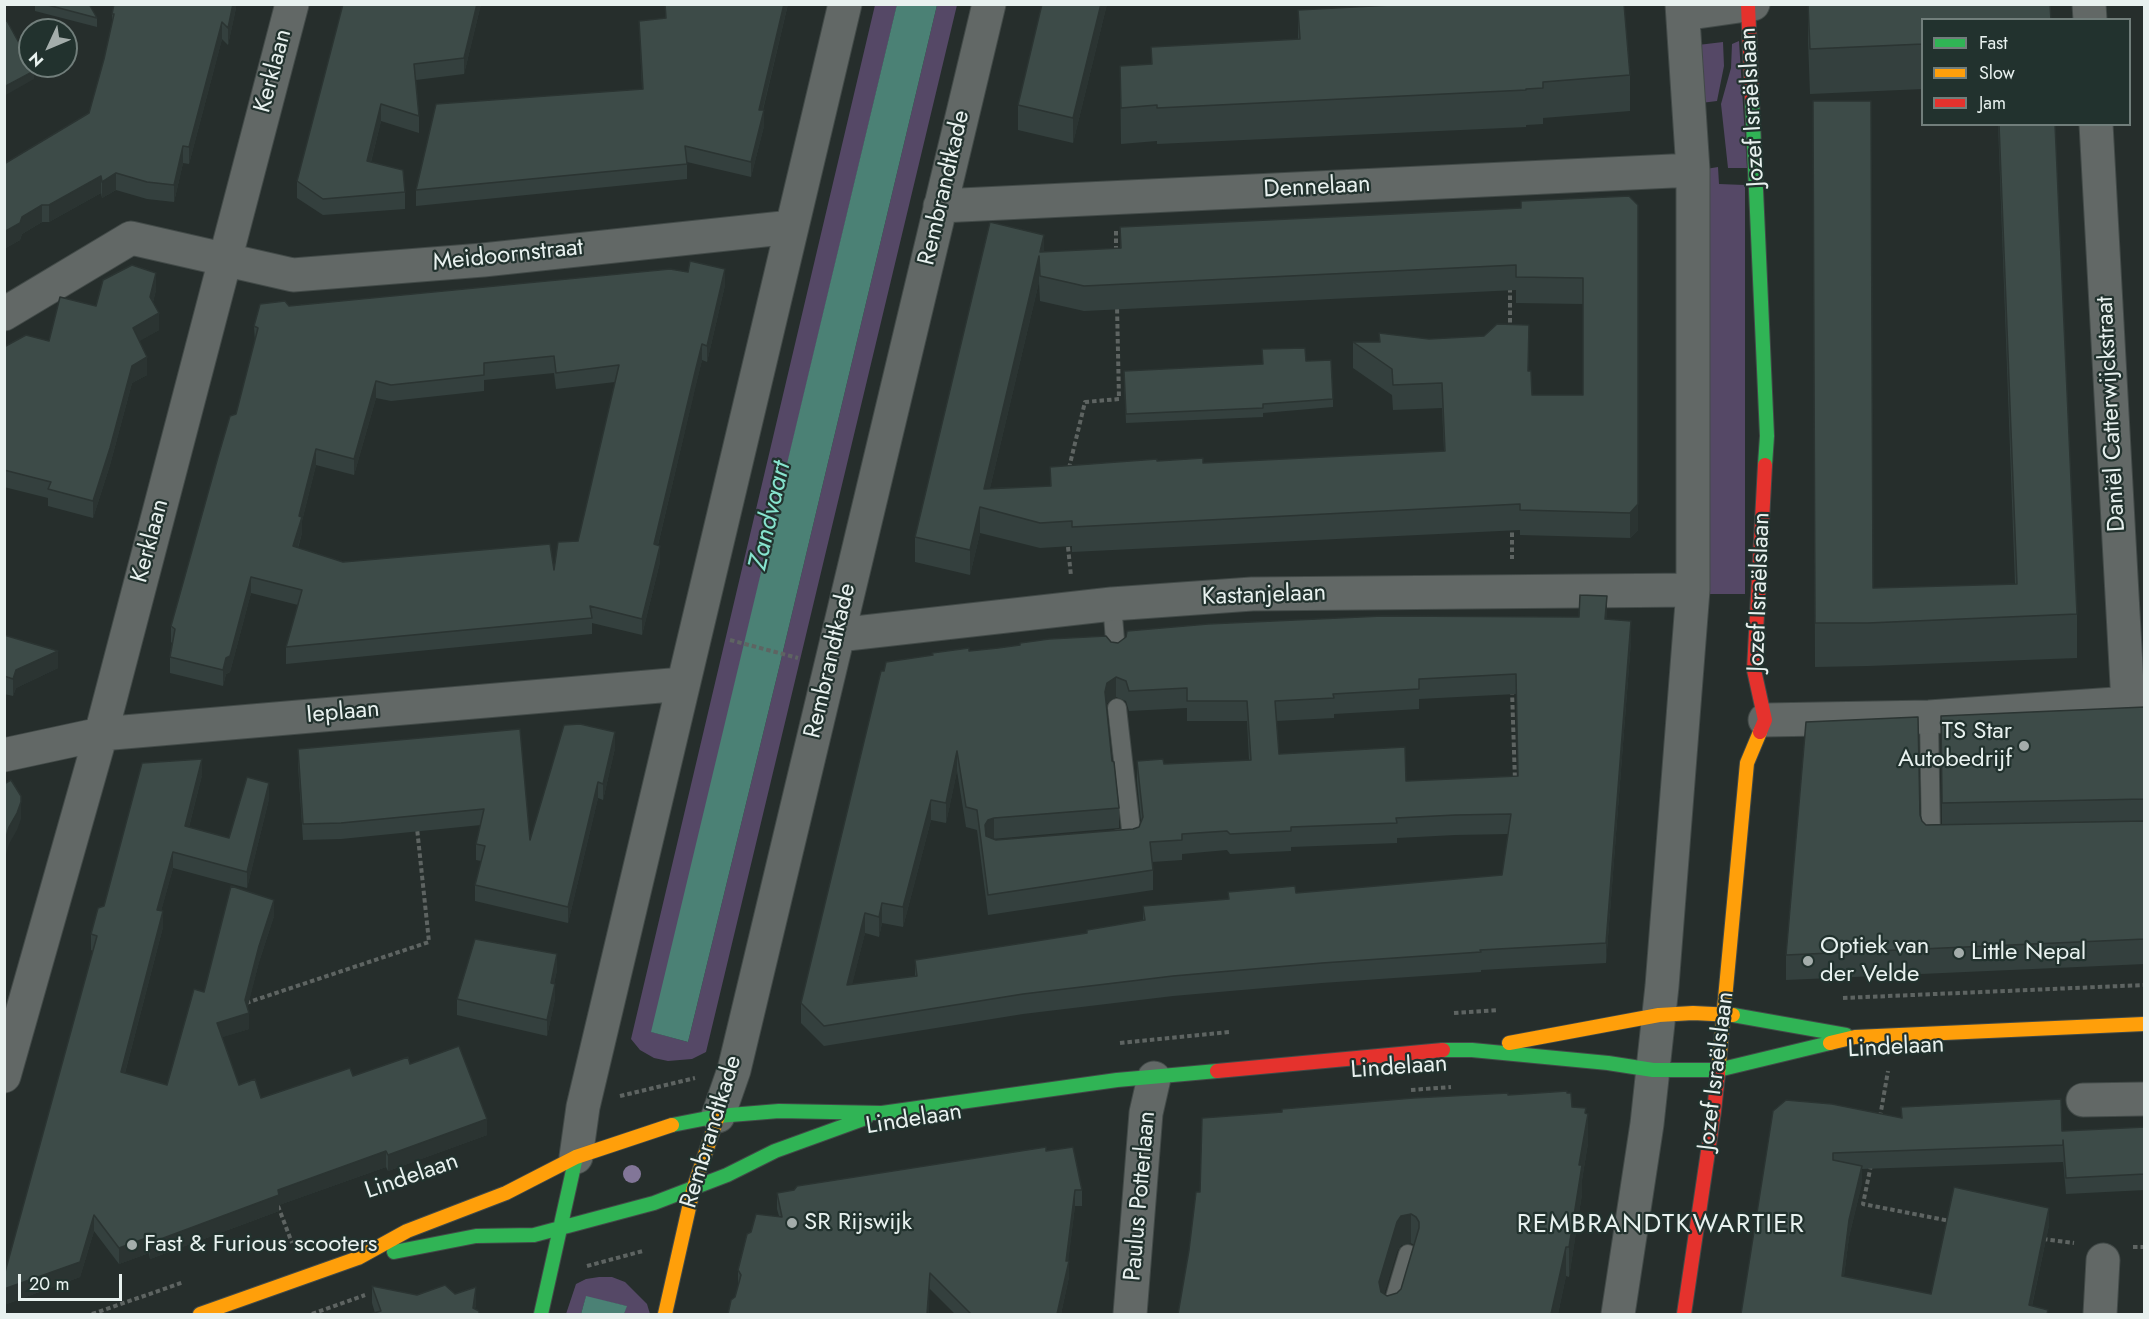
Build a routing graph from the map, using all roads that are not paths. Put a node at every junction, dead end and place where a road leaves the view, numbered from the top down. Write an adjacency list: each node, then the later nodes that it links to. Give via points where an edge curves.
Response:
1 (292, 4): 10 (street, Kerklaan)
2 (845, 4): 9 (street)
3 (989, 4): 8 (street, Rembrandtkade)
4 (1750, 5): 5 (street); 20 (main road, Jozef Israëlslaan, via 1767,436 1754,670)
5 (1683, 9): 7 (street)
6 (2096, 126): 17 (street, Daniël Catterwijckstraat)
7 (1693, 170): 8 (street, Dennelaan); 12 (street)
8 (940, 206): 14 (street, Rembrandtkade)
9 (792, 227): 10 (street, Meidoornstraat, via 483,260 293,275); 16 (street)
10 (225, 260): 11 (street, Meidoornstraat, via 131,238); 21 (street, Kerklaan)
11 (4, 314)
12 (1693, 590): 13 (street, Kastanjelaan, via 1252,594); 26 (street)
13 (1112, 604): 14 (street, Kastanjelaan); 15 (lane)
14 (838, 635): 37 (street, Rembrandtkade, via 734,1070)
15 (1116, 652)
16 (683, 684): 21 (street, Ieplaan); 38 (street, via 583,1107)
17 (2136, 703): 19 (street)
18 (1118, 708): 24 (lane, via 1132,838)
19 (1929, 717): 20 (street); 23 (lane, via 1931,840)
20 (1765, 720): 25 (main road, Jozef Israëlslaan, via 1746,763)
21 (101, 734): 22 (street, Ieplaan); 32 (street, Kerklaan)
22 (4, 755)
23 (1955, 839)
24 (1098, 841)
25 (1724, 1014): 26 (main road, Lindelaan); 28 (main road, Lindelaan); 31 (main road, Jozef Israëlslaan)
26 (1659, 1015): 29 (main road, Lindelaan); 30 (street)
27 (2145, 1024): 28 (main road, Lindelaan)
28 (1855, 1037): 31 (main road, Lindelaan)
29 (1472, 1050): 30 (main road, Lindelaan); 33 (main road, Lindelaan)
30 (1653, 1070): 31 (main road, Lindelaan); 49 (street)
31 (1718, 1070): 50 (main road, Jozef Israëlslaan)
32 (4, 1076)
33 (1154, 1078): 36 (main road, Lindelaan); 47 (street, Paulus Potterlaan, via 1146,1113)
34 (2083, 1100): 35 (street)
35 (2145, 1100)
36 (882, 1113): 37 (main road, Lindelaan, via 779,1111); 39 (main road, Lindelaan, via 775,1151)
37 (718, 1116): 38 (main road, Lindelaan, via 678,1123); 39 (main road, Rembrandtkade)
38 (576, 1157): 40 (main road); 42 (main road, Lindelaan, via 506,1193 407,1231)
39 (693, 1190): 40 (main road, Lindelaan); 46 (main road, Rembrandtkade)
40 (561, 1229): 42 (main road, Lindelaan, via 534,1235 476,1236); 45 (main road)
41 (1408, 1254): 48 (lane)
42 (358, 1258): 44 (main road, Lindelaan)
43 (2103, 1260): 51 (street)
44 (200, 1314)
45 (541, 1314)
46 (665, 1314)
47 (1130, 1314)
48 (1390, 1314)
49 (1618, 1314)
50 (1684, 1314)
51 (2100, 1314)

